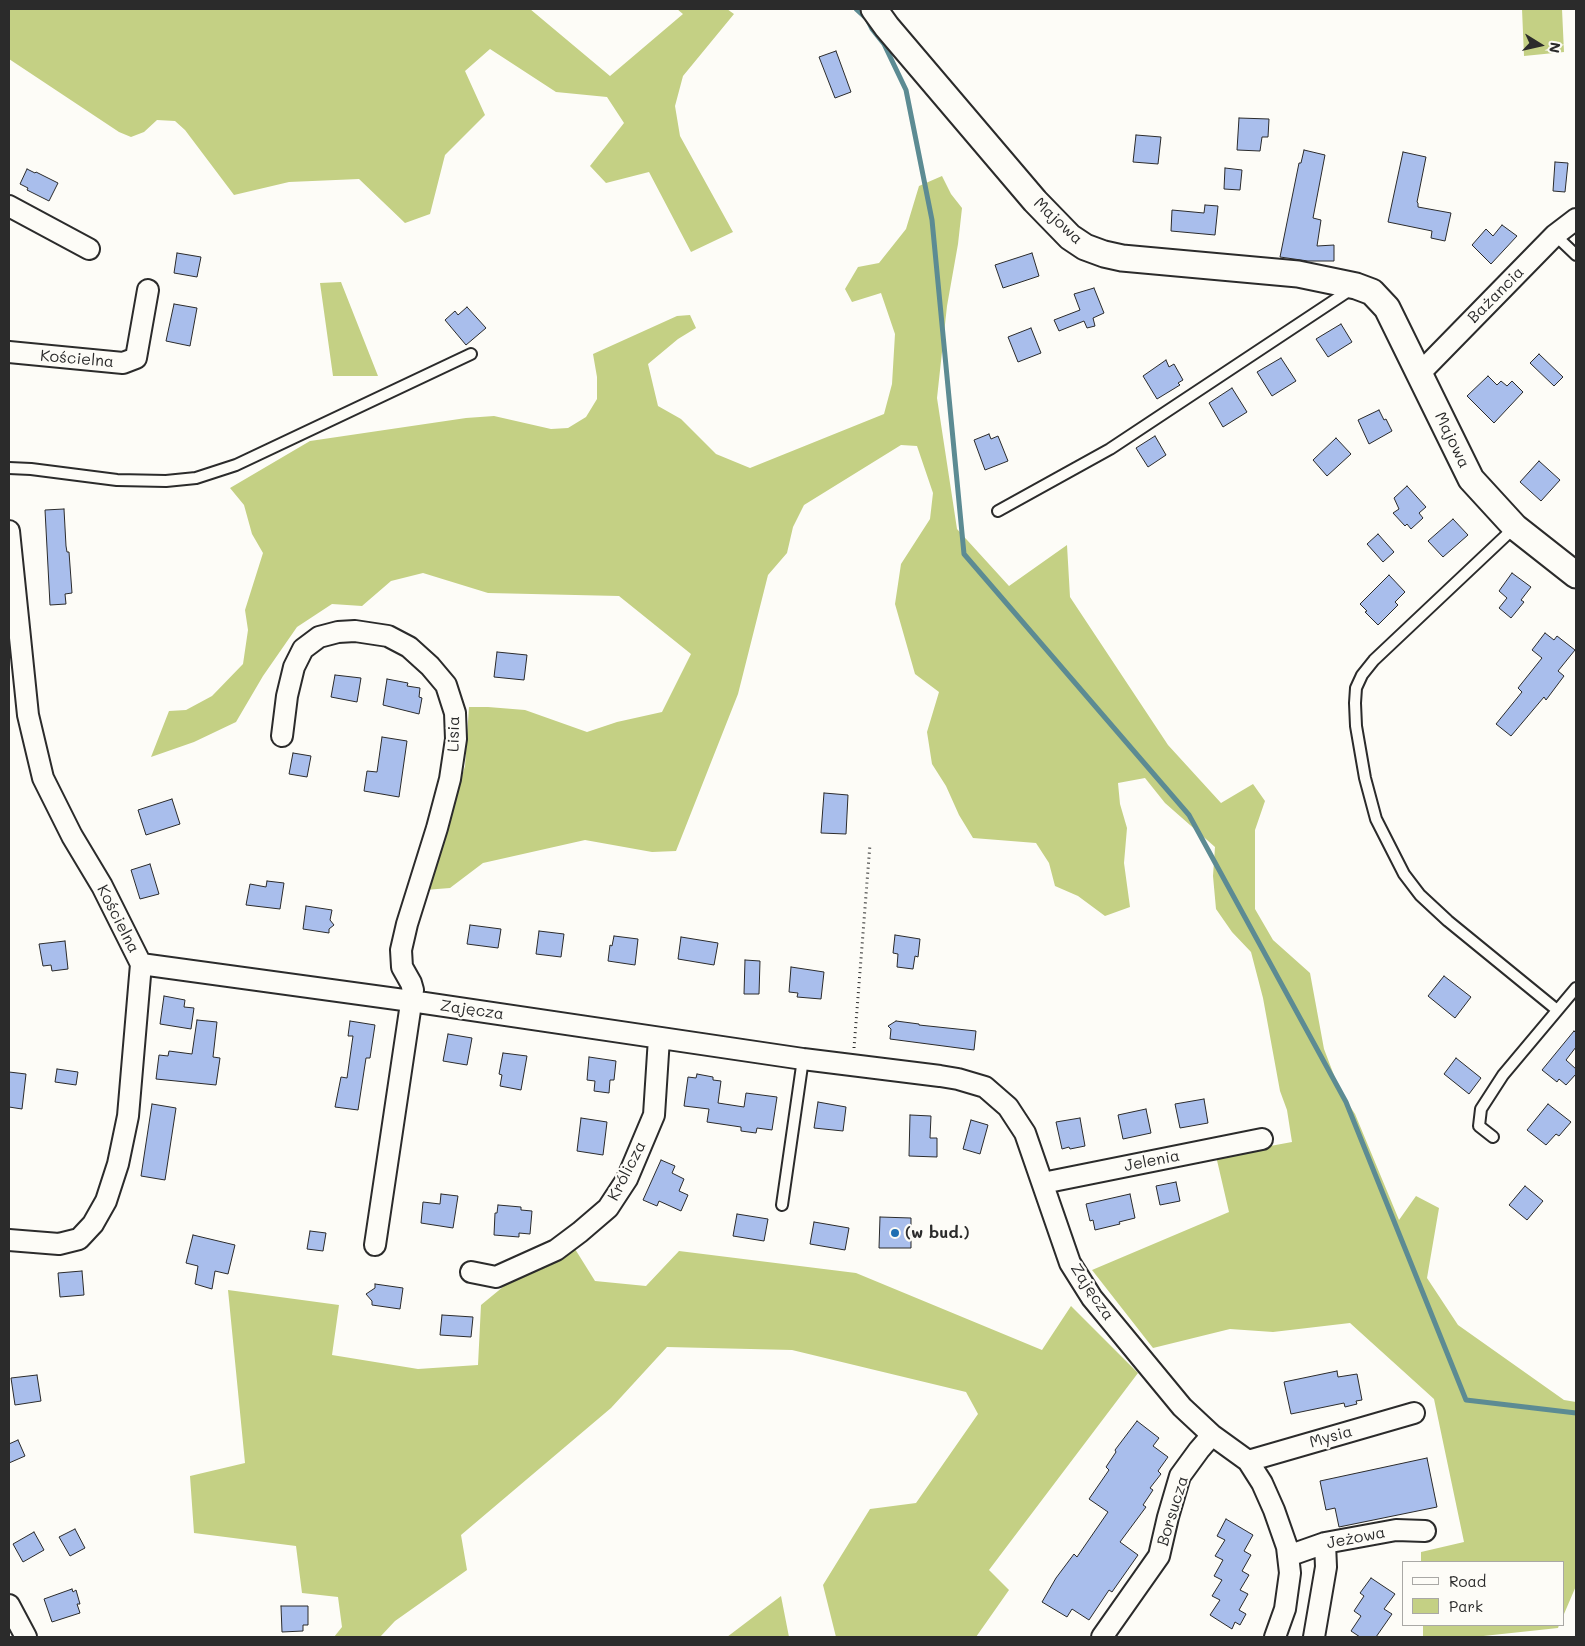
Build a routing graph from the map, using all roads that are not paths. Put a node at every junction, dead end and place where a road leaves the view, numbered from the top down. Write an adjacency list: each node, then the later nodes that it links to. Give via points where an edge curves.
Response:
1 (874, 9): 7 (street, Majowa, via 1035,201 1070,237 1085,247 1122,258 1298,274)
2 (9, 206): 5 (street)
3 (1576, 219): 4 (street, Bażancia)
4 (1555, 235): 6 (lane); 11 (street, Bażancia)
5 (88, 249)
6 (1576, 255)
7 (1356, 286): 11 (street, Majowa, via 1372,292 1387,308); 13 (lane, via 1110,449)
8 (148, 290): 9 (street, Kościelna, via 136,358 123,363)
9 (9, 352)
10 (471, 354): 12 (lane, via 236,465 196,478 166,482 117,480)
11 (1418, 374): 14 (street, Majowa, via 1471,479)
12 (9, 468)
13 (998, 511)
14 (1514, 527): 16 (street, Majowa); 21 (lane, via 1362,675 1356,688 1356,726 1376,819 1404,874 1420,895 1448,921)
15 (9, 531): 18 (street, Kościelna, via 28,715 42,778)
16 (1576, 575)
17 (282, 736): 20 (street, Lisia, via 294,667 303,649 319,637 355,631 388,636 409,647 446,685 456,713 456,739 450,779 401,950 402,967 411,983)
18 (141, 964): 20 (street, Zajęcza); 28 (street, Kościelna, via 128,1116 118,1164 102,1209 84,1235 73,1242 48,1244)
19 (1576, 988): 21 (lane)
20 (411, 1001): 22 (street, Zajęcza); 29 (street)
21 (1558, 1010): 24 (lane, via 1503,1075 1481,1109 1479,1126)
22 (659, 1038): 23 (street, Zajęcza); 30 (street, Królicza, via 654,1115 627,1179 608,1208 556,1250 496,1277)
23 (803, 1059): 26 (street, Zajęcza, via 949,1077 985,1087 1016,1117); 27 (lane)
24 (1493, 1137)
25 (1262, 1139): 26 (street, Jelenia)
26 (1043, 1182): 32 (street, Zajęcza, via 1070,1263 1092,1298 1182,1407)
27 (782, 1205)
28 (9, 1240)
29 (375, 1245)
30 (471, 1272)
31 (1414, 1413): 33 (street, Mysia)
32 (1212, 1435): 33 (street, Zajęcza); 39 (street, Borsucza, via 1180,1476 1159,1556)
33 (1248, 1461): 36 (street, Zajęcza, via 1274,1510)
34 (1425, 1531): 35 (street, Jeżowa, via 1396,1530)
35 (1325, 1542): 36 (street, Jeżowa); 41 (street, via 1326,1568)
36 (1288, 1556): 40 (street, Zajęcza, via 1288,1593)
37 (9, 1604): 38 (street)
38 (26, 1637)
39 (1102, 1637)
40 (1275, 1637)
41 (1314, 1637)

